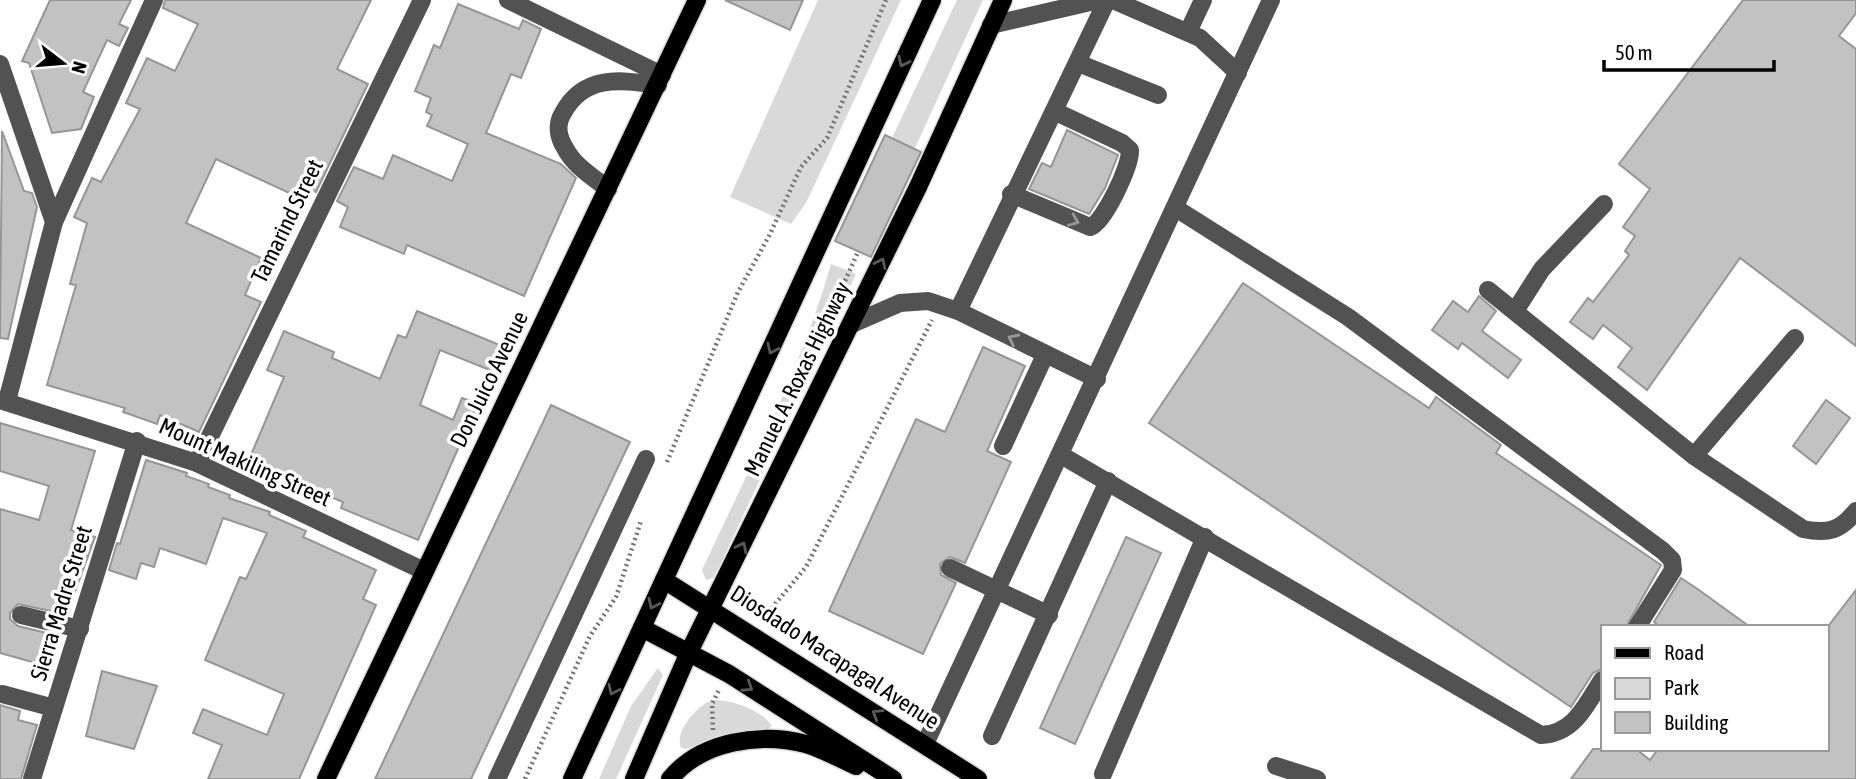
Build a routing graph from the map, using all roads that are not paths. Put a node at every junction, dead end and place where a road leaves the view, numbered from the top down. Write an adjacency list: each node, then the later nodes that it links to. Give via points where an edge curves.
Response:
1 (154, 0): 24 (street)
2 (422, 0): 38 (street, Tamarind Street)
3 (508, 0): 17 (street)
4 (696, 0): 17 (main road, Don Juico Avenue)
5 (932, 0): 44 (main road, Manuel A. Roxas Highway, one-way to 44)
6 (1003, 0): 12 (main road, Manuel A. Roxas Highway)
7 (1099, 0): 12 (street)
8 (1107, 0): 14 (street)
9 (1113, 0): 13 (street)
10 (1203, 0): 13 (street)
11 (1272, 0): 16 (street)
12 (991, 25): 28 (main road, Manuel A. Roxas Highway, one-way to 12)
13 (1188, 32): 16 (street)
14 (1078, 63): 18 (street); 19 (street)
15 (0, 64): 24 (street)
16 (1238, 74): 23 (street)
17 (660, 80): 20 (main road, Don Juico Avenue); 20 (street, via 604,82 571,97 560,118 565,149 579,167)
18 (1158, 95)
19 (1055, 111): 21 (street); 21 (street, one-way to 19, via 1090,227 1102,219 1129,162 1130,150)
20 (608, 189): 43 (main road, Don Juico Avenue)
21 (1011, 194): 26 (street)
22 (1604, 204): 27 (street, via 1542,269)
23 (1177, 209): 31 (street); 49 (street, via 1348,317 1663,551 1672,560 1673,570)
24 (54, 222): 32 (street)
25 (1488, 290): 27 (street)
26 (958, 311): 28 (street, via 910,300); 30 (street, one-way to 26)
27 (1515, 311): 36 (street)
28 (852, 324): 46 (main road, Manuel A. Roxas Highway, one-way to 28)
29 (1795, 338): 36 (street)
30 (1045, 355): 31 (street); 34 (street)
31 (1097, 379): 35 (street)
32 (3, 401): 33 (street, Mount Makiling Street)
33 (137, 441): 38 (street, Mount Makiling Street); 51 (street, Sierra Madre Street)
34 (1003, 446)
35 (1061, 455): 39 (street); 45 (street)
36 (1694, 456): 40 (street, via 1803,529 1823,533 1843,527)
37 (646, 459): 62 (street)
38 (197, 463): 43 (street, Mount Makiling Street)
39 (1108, 481): 41 (street); 48 (street)
40 (1856, 511)
41 (1205, 537): 53 (street, via 1541,736 1556,735 1574,724); 59 (street)
42 (950, 568): 45 (street)
43 (424, 571): 61 (main road, Don Juico Avenue)
44 (664, 580): 46 (main road, Diosdado Macapagal Avenue); 50 (main road, Manuel A. Roxas Highway, one-way to 50)
45 (998, 590): 48 (street); 57 (street)
46 (712, 608): 52 (main road, Manuel A. Roxas Highway); 57 (main road, Diosdado Macapagal Avenue, one-way to 46)
47 (21, 615): 51 (street)
48 (1049, 615): 56 (street)
49 (1638, 625)
50 (642, 628): 52 (main road); 63 (main road, Manuel A. Roxas Highway, one-way to 63)
51 (80, 629): 55 (street, Sierra Madre Street)
52 (689, 652): 64 (main road, Manuel A. Roxas Highway); 67 (main road, one-way to 67)
53 (1601, 682)
54 (2, 694): 55 (street)
55 (54, 708): 60 (street, Sierra Madre Street)
56 (992, 736)
57 (925, 744): 68 (main road, Diosdado Macapagal Avenue)
58 (1276, 766): 69 (street)
59 (1102, 774)
60 (32, 779)
61 (326, 779)
62 (497, 779)
63 (572, 779)
64 (634, 779)
65 (670, 779): 66 (main road, via 696,755 757,739 806,744)
66 (885, 779)
67 (893, 779)
68 (978, 779)
69 (1317, 779)

